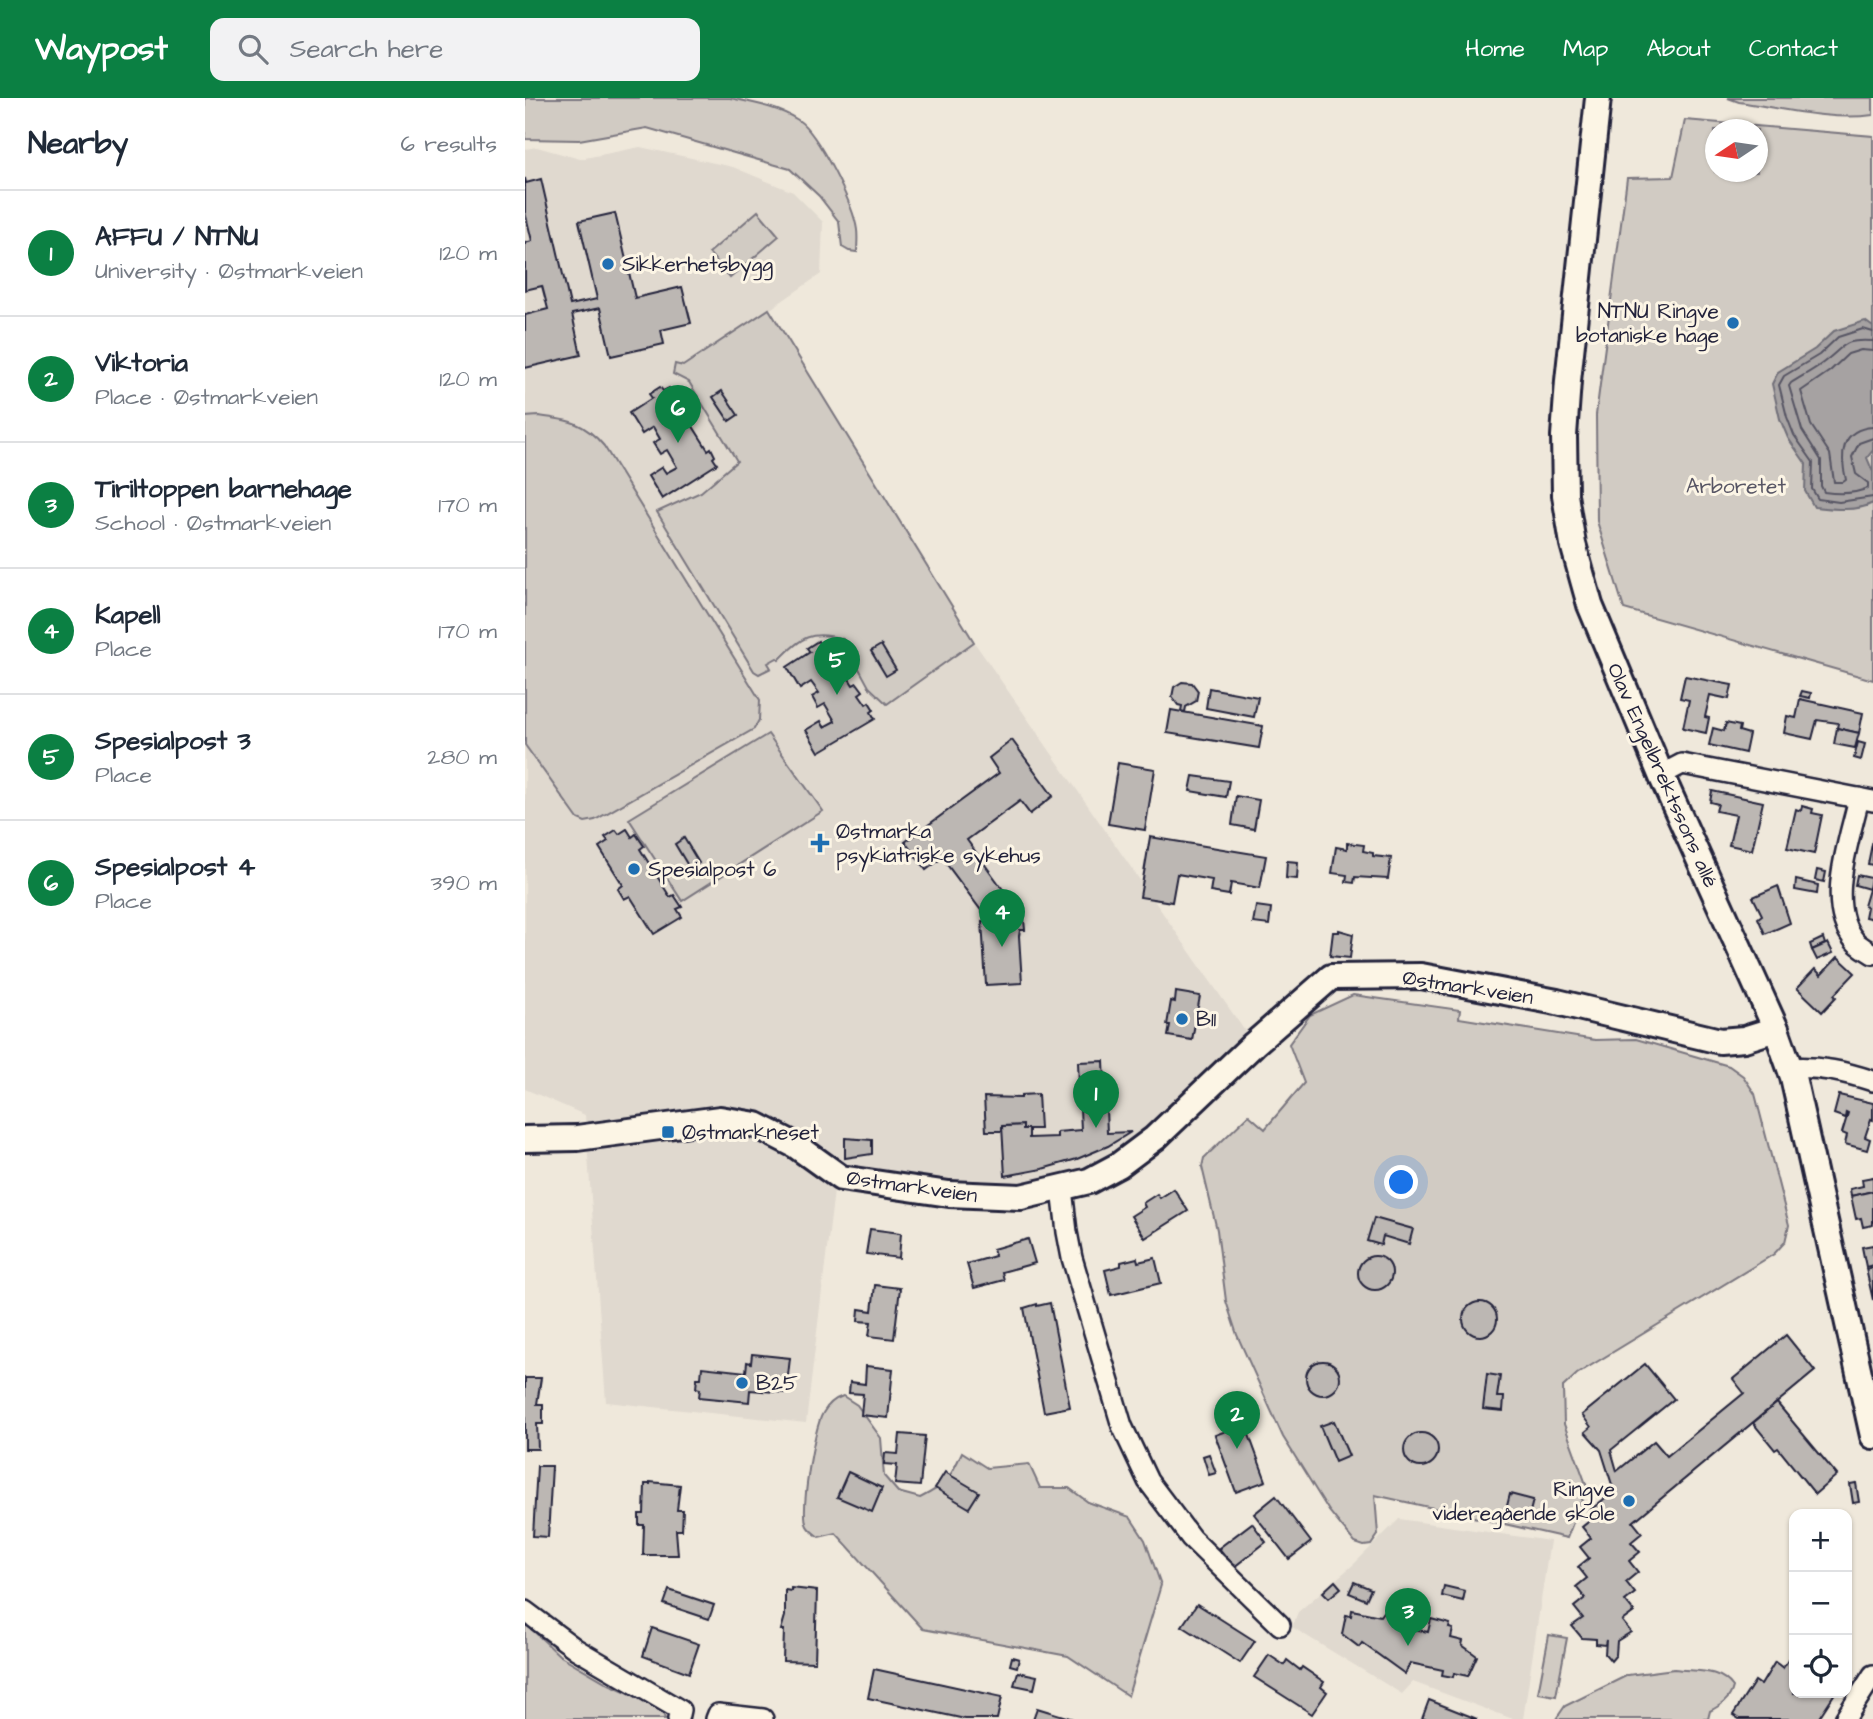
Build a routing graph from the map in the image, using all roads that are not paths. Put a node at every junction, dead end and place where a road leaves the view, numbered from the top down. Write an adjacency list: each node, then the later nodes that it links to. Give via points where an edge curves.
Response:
1 (1598, 98): 2 (street, Olav Engelbrektssons allé, via 1568,381 1565,495 1590,605)
2 (1661, 775): 3 (street, via 1682,764); 5 (street, Olav Engelbrektssons allé)
3 (1866, 799): 4 (street, via 1839,893 1842,918 1855,942)
4 (1873, 954)
5 (1776, 1029): 6 (street, Olav Engelbrektssons allé); 9 (street, Østmarkveien, via 1720,1041 1421,976 1331,977 1155,1138 1119,1165)
6 (1791, 1068): 7 (street, via 1814,1066); 10 (street, Olav Engelbrektssons allé)
7 (1873, 1081)
8 (525, 1139): 9 (street, Østmarkveien, via 577,1138 720,1119 756,1125 795,1145 841,1178 987,1197 1021,1197)
9 (1062, 1189): 12 (street, via 1072,1258 1118,1413 1148,1481 1191,1538)
10 (1873, 1436)
11 (525, 1611): 14 (street)
12 (1280, 1625)
13 (1873, 1675): 17 (street)
14 (679, 1715)
15 (716, 1719): 16 (street, via 718,1714)
16 (763, 1719)
17 (1845, 1719)

